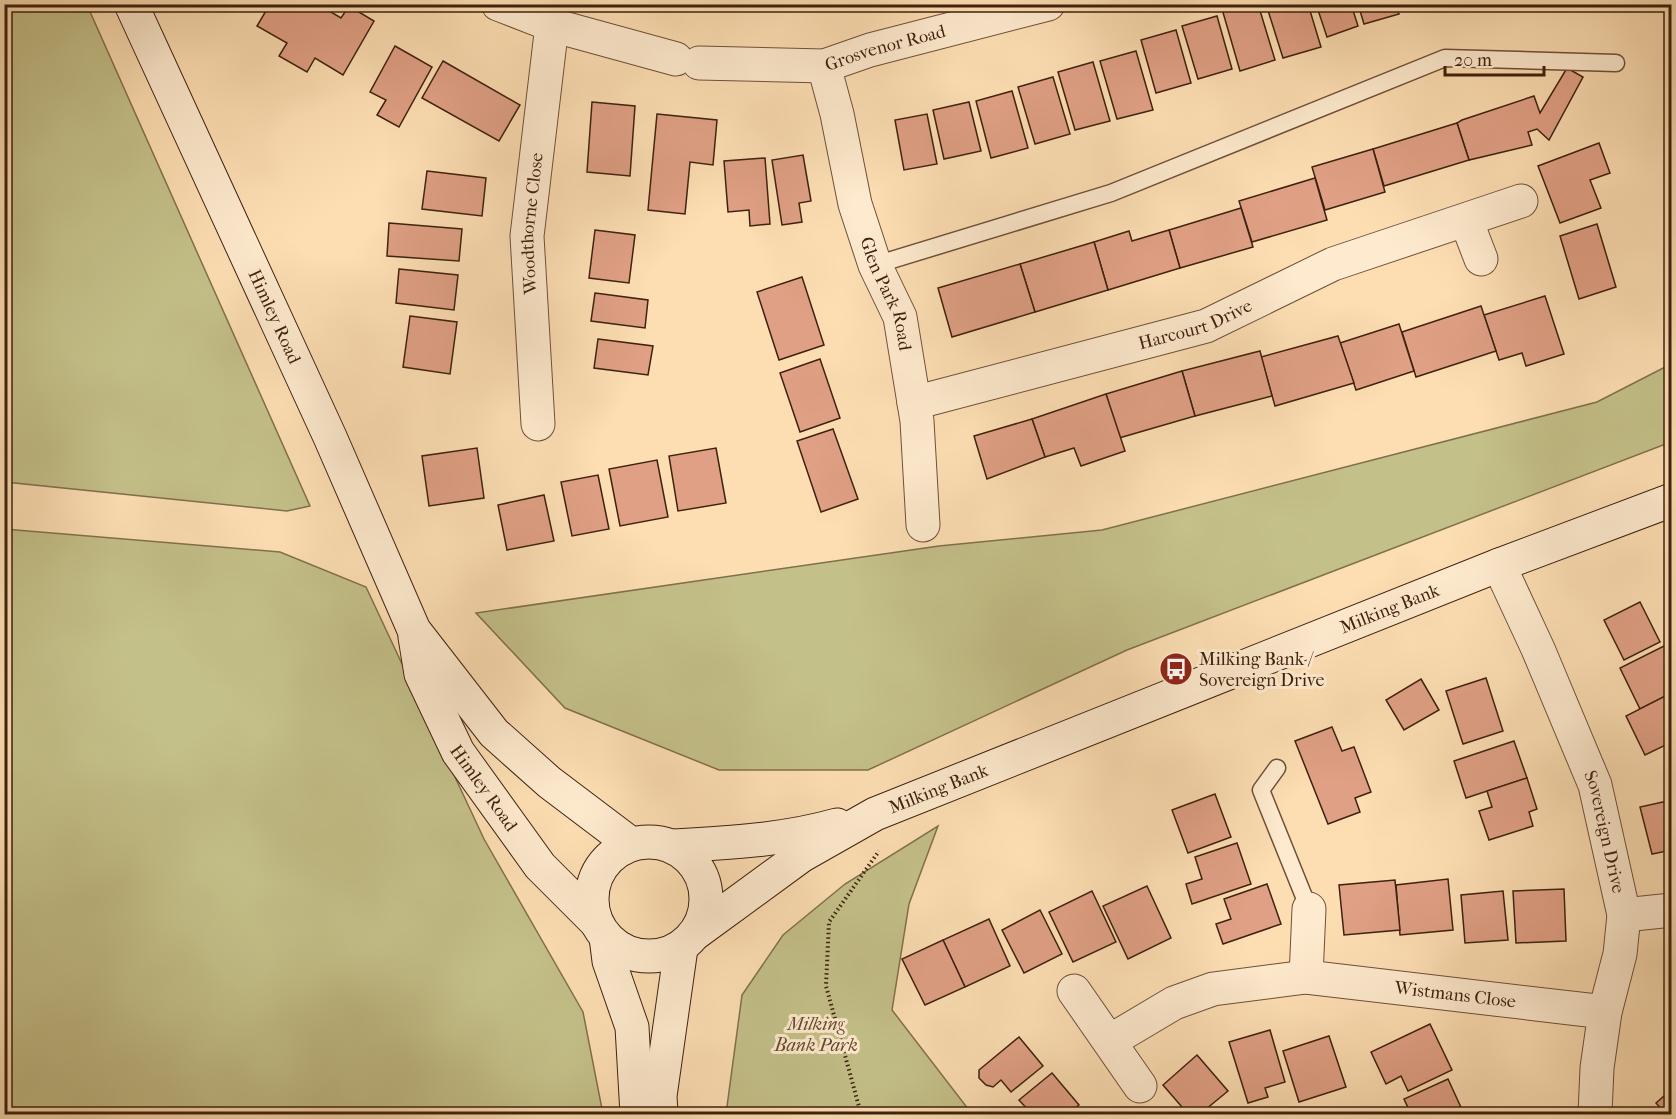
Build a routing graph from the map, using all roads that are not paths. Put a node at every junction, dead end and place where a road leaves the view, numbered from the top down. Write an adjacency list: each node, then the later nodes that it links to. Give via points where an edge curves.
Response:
1 (131, 4): 16 (street, Himley Road)
2 (498, 4): 4 (street, Grosvenor Road)
3 (1048, 4): 6 (street, Grosvenor Road)
4 (552, 25): 6 (street, Grosvenor Road, via 687,61); 12 (street, Woodthorne Close, via 527,236)
5 (1616, 63): 10 (lane, via 1445,58 1111,193)
6 (808, 65): 10 (street, Glen Park Road, via 837,114 855,204)
7 (1521, 201): 8 (street, Harcourt Drive)
8 (1466, 219): 9 (street); 11 (street, Harcourt Drive, via 1333,264 1206,326)
9 (1481, 259)
10 (875, 265): 11 (street, Glen Park Road, via 900,317)
11 (914, 403): 14 (street, Glen Park Road)
12 (537, 424)
13 (1671, 500): 15 (street, Milking Bank)
14 (923, 525)
15 (1499, 565): 18 (street, Milking Bank); 23 (street, Sovereign Drive, via 1595,785)
16 (414, 630): 19 (street, Himley Road, via 494,733 549,782); 24 (street, Himley Road, via 421,674 458,752 540,866)
17 (1277, 768): 21 (lane, via 1261,790)
18 (875, 814): 20 (street, Milking Bank, via 820,830 742,842); 25 (street, Milking Bank, via 801,856)
19 (631, 844): 20 (street, via 651,841); 24 (street, via 615,852 599,869 594,882 591,903)
20 (673, 846): 25 (street, via 690,857 704,880 707,896 705,914)
21 (1309, 909): 26 (street)
22 (1671, 910): 23 (street)
23 (1624, 915): 28 (street, Sovereign Drive, via 1620,954)
24 (601, 930): 25 (street, via 618,947 638,956 658,956); 31 (street, via 632,1027)
25 (689, 940): 32 (street, via 660,1096)
26 (1305, 977): 28 (street, Wistmans Close); 29 (street, Wistmans Close, via 1213,989 1174,1003)
27 (1074, 991): 29 (street)
28 (1605, 1012): 33 (street, Sovereign Drive)
29 (1110, 1041): 30 (street)
30 (1140, 1086)
31 (637, 1114)
32 (661, 1114)
33 (1595, 1114)

